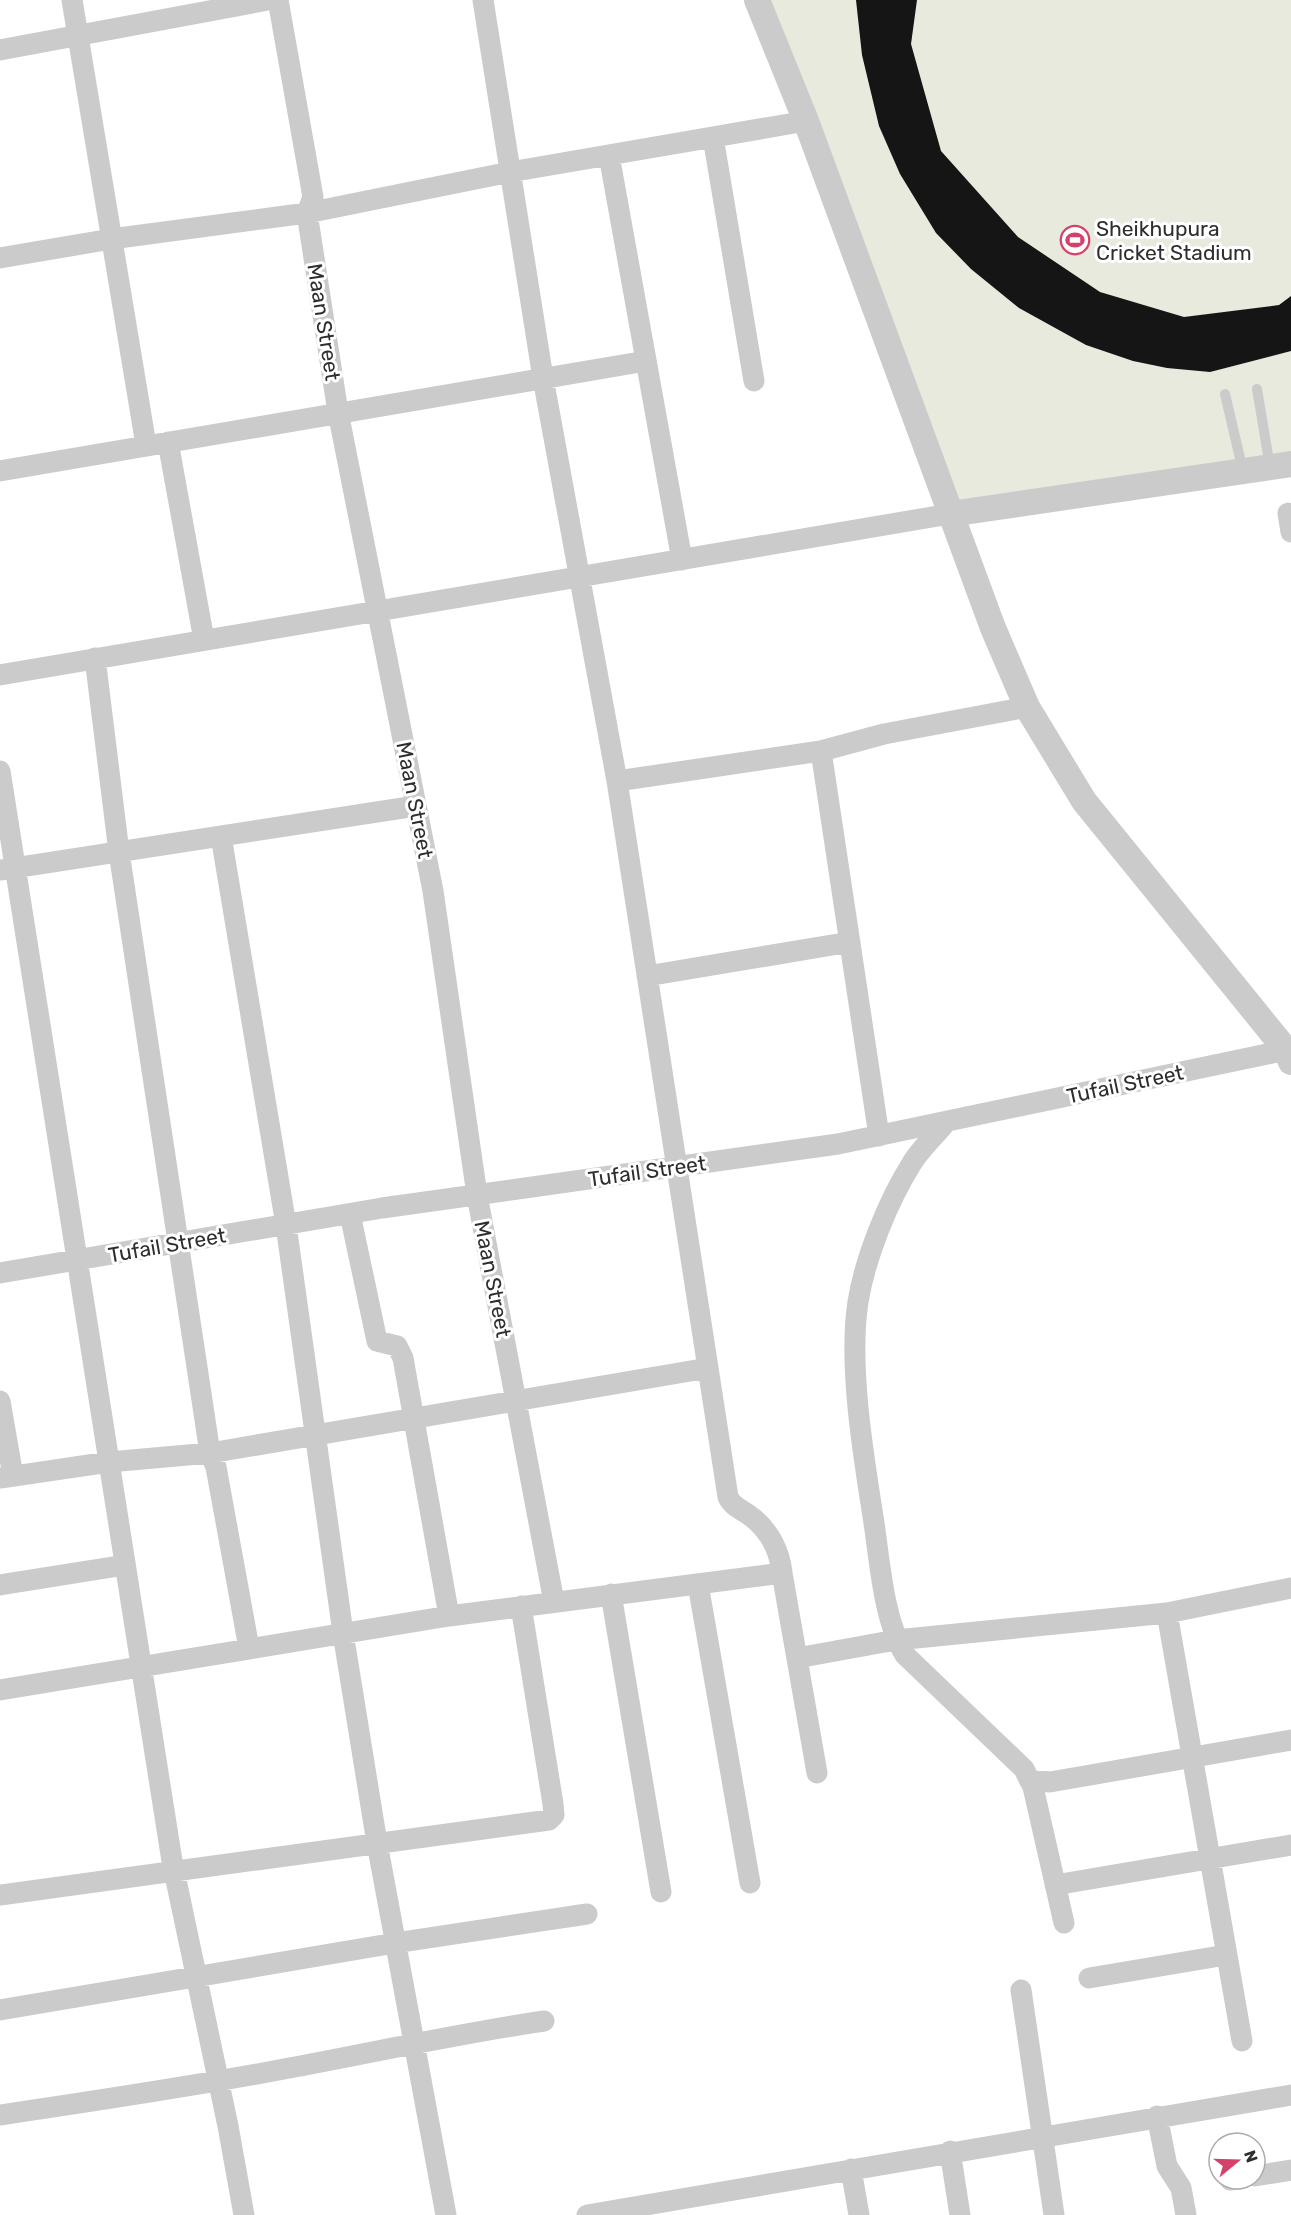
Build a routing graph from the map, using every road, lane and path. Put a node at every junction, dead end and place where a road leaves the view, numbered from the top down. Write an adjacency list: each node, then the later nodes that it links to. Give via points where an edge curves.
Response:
1 (72, 0): 6 (street)
2 (268, 0): 6 (street)
3 (278, 0): 12 (street, Maan Street, via 313,197)
4 (483, 0): 11 (street)
5 (757, 0): 8 (street)
6 (78, 35): 7 (street); 13 (street)
7 (0, 50)
8 (806, 121): 9 (street); 26 (street)
9 (713, 137): 10 (street); 17 (street)
10 (609, 155): 11 (street); 15 (street)
11 (510, 172): 12 (street); 16 (street)
12 (307, 213): 13 (street); 20 (street, Maan Street)
13 (111, 239): 14 (street); 22 (street)
14 (0, 258)
15 (646, 361): 16 (street); 27 (street)
16 (543, 378): 20 (street); 28 (street)
17 (754, 381)
18 (1257, 389): 23 (lane)
19 (1226, 394): 25 (lane)
20 (338, 412): 21 (street); 29 (street, Maan Street)
21 (168, 442): 22 (street); 30 (street)
22 (146, 446): 24 (street)
23 (1281, 466): 25 (street)
24 (0, 471)
25 (1244, 471): 26 (street)
26 (950, 514): 27 (street); 33 (street)
27 (682, 560): 28 (street)
28 (580, 577): 29 (street); 36 (street)
29 (376, 610): 30 (street); 37 (street, Maan Street)
30 (204, 640): 31 (street)
31 (95, 658): 32 (street); 39 (street)
32 (0, 675)
33 (1027, 707): 34 (street, via 884,734); 43 (street, via 1084,801)
34 (821, 751): 36 (street); 41 (street)
35 (0, 771): 40 (street)
36 (617, 781): 42 (street)
37 (416, 806): 38 (street); 47 (street, Maan Street, via 433,891)
38 (221, 836): 39 (street); 49 (street)
39 (119, 852): 40 (street); 50 (street)
40 (8, 868): 51 (street)
41 (850, 942): 42 (street); 45 (street)
42 (647, 976): 46 (street)
43 (1290, 1054): 44 (street, Tufail Street)
44 (947, 1121): 45 (street, Tufail Street); 72 (street, via 912,1162 867,1262 858,1303 858,1399 880,1567)
45 (879, 1136): 46 (street, Tufail Street)
46 (677, 1167): 47 (street, Tufail Street); 53 (street)
47 (477, 1195): 48 (street, Tufail Street); 54 (street, Maan Street)
48 (350, 1214): 49 (street, Tufail Street); 56 (street, via 377,1341 400,1349)
49 (286, 1224): 50 (street, Tufail Street); 57 (street)
50 (178, 1243): 51 (street, Tufail Street); 58 (street)
51 (77, 1260): 52 (street, Tufail Street); 59 (street)
52 (0, 1273)
53 (708, 1368): 54 (street); 62 (street, via 728,1497 731,1505 754,1518 768,1534)
54 (516, 1399): 56 (street); 67 (street, Maan Street)
55 (0, 1401): 60 (street)
56 (414, 1417): 57 (street); 70 (street)
57 (315, 1434): 58 (street); 71 (street)
58 (210, 1453): 59 (street); 73 (street, via 216,1467)
59 (109, 1462): 60 (street); 61 (street)
60 (6, 1477)
61 (125, 1565): 64 (street); 75 (street)
62 (782, 1573): 63 (street); 74 (street)
63 (698, 1584): 66 (street); 85 (street)
64 (0, 1586)
65 (1291, 1588): 69 (street)
66 (611, 1594): 67 (street); 87 (street)
67 (554, 1602): 68 (street)
68 (521, 1606): 70 (street); 81 (street, via 553,1818)
69 (1167, 1613): 72 (street); 78 (street)
70 (449, 1616): 71 (street)
71 (343, 1633): 73 (street); 81 (street)
72 (896, 1640): 74 (street); 80 (street, via 905,1655 1024,1769)
73 (249, 1648): 75 (street)
74 (797, 1658): 79 (street)
75 (141, 1666): 76 (street); 84 (street)
76 (0, 1690)
77 (1291, 1740): 78 (street)
78 (1193, 1759): 80 (street, via 1050,1782); 83 (street)
79 (817, 1773)
80 (1029, 1780): 86 (street)
81 (377, 1843): 84 (street); 91 (street)
82 (1291, 1845): 83 (street)
83 (1209, 1860): 86 (street); 92 (street)
84 (174, 1874): 88 (street); 93 (street)
85 (750, 1883)
86 (1055, 1885): 90 (street)
87 (661, 1892)
88 (0, 1895)
89 (588, 1914): 91 (street)
90 (1064, 1923)
91 (395, 1943): 93 (street); 99 (street)
92 (1226, 1955): 94 (street); 98 (street)
93 (197, 1978): 96 (street); 100 (street)
94 (1089, 1978)
95 (1021, 1990): 104 (street)
96 (0, 2010)
97 (544, 2021): 99 (street, via 461,2033)
98 (1242, 2042)
99 (415, 2045): 100 (street); 111 (street)
100 (219, 2081): 102 (street); 110 (street)
101 (1291, 2094): 103 (street)
102 (0, 2115)
103 (1157, 2116): 104 (street); 116 (street, via 1167,2166 1181,2188)
104 (1043, 2135): 105 (street); 115 (street)
105 (950, 2151): 106 (street); 114 (street)
106 (851, 2169): 109 (street); 113 (street)
107 (1291, 2170): 108 (street)
108 (1267, 2174)
109 (637, 2211): 112 (street)
110 (244, 2215)
111 (446, 2215)
112 (587, 2215)
113 (859, 2215)
114 (960, 2215)
115 (1054, 2215)
116 (1186, 2215)

